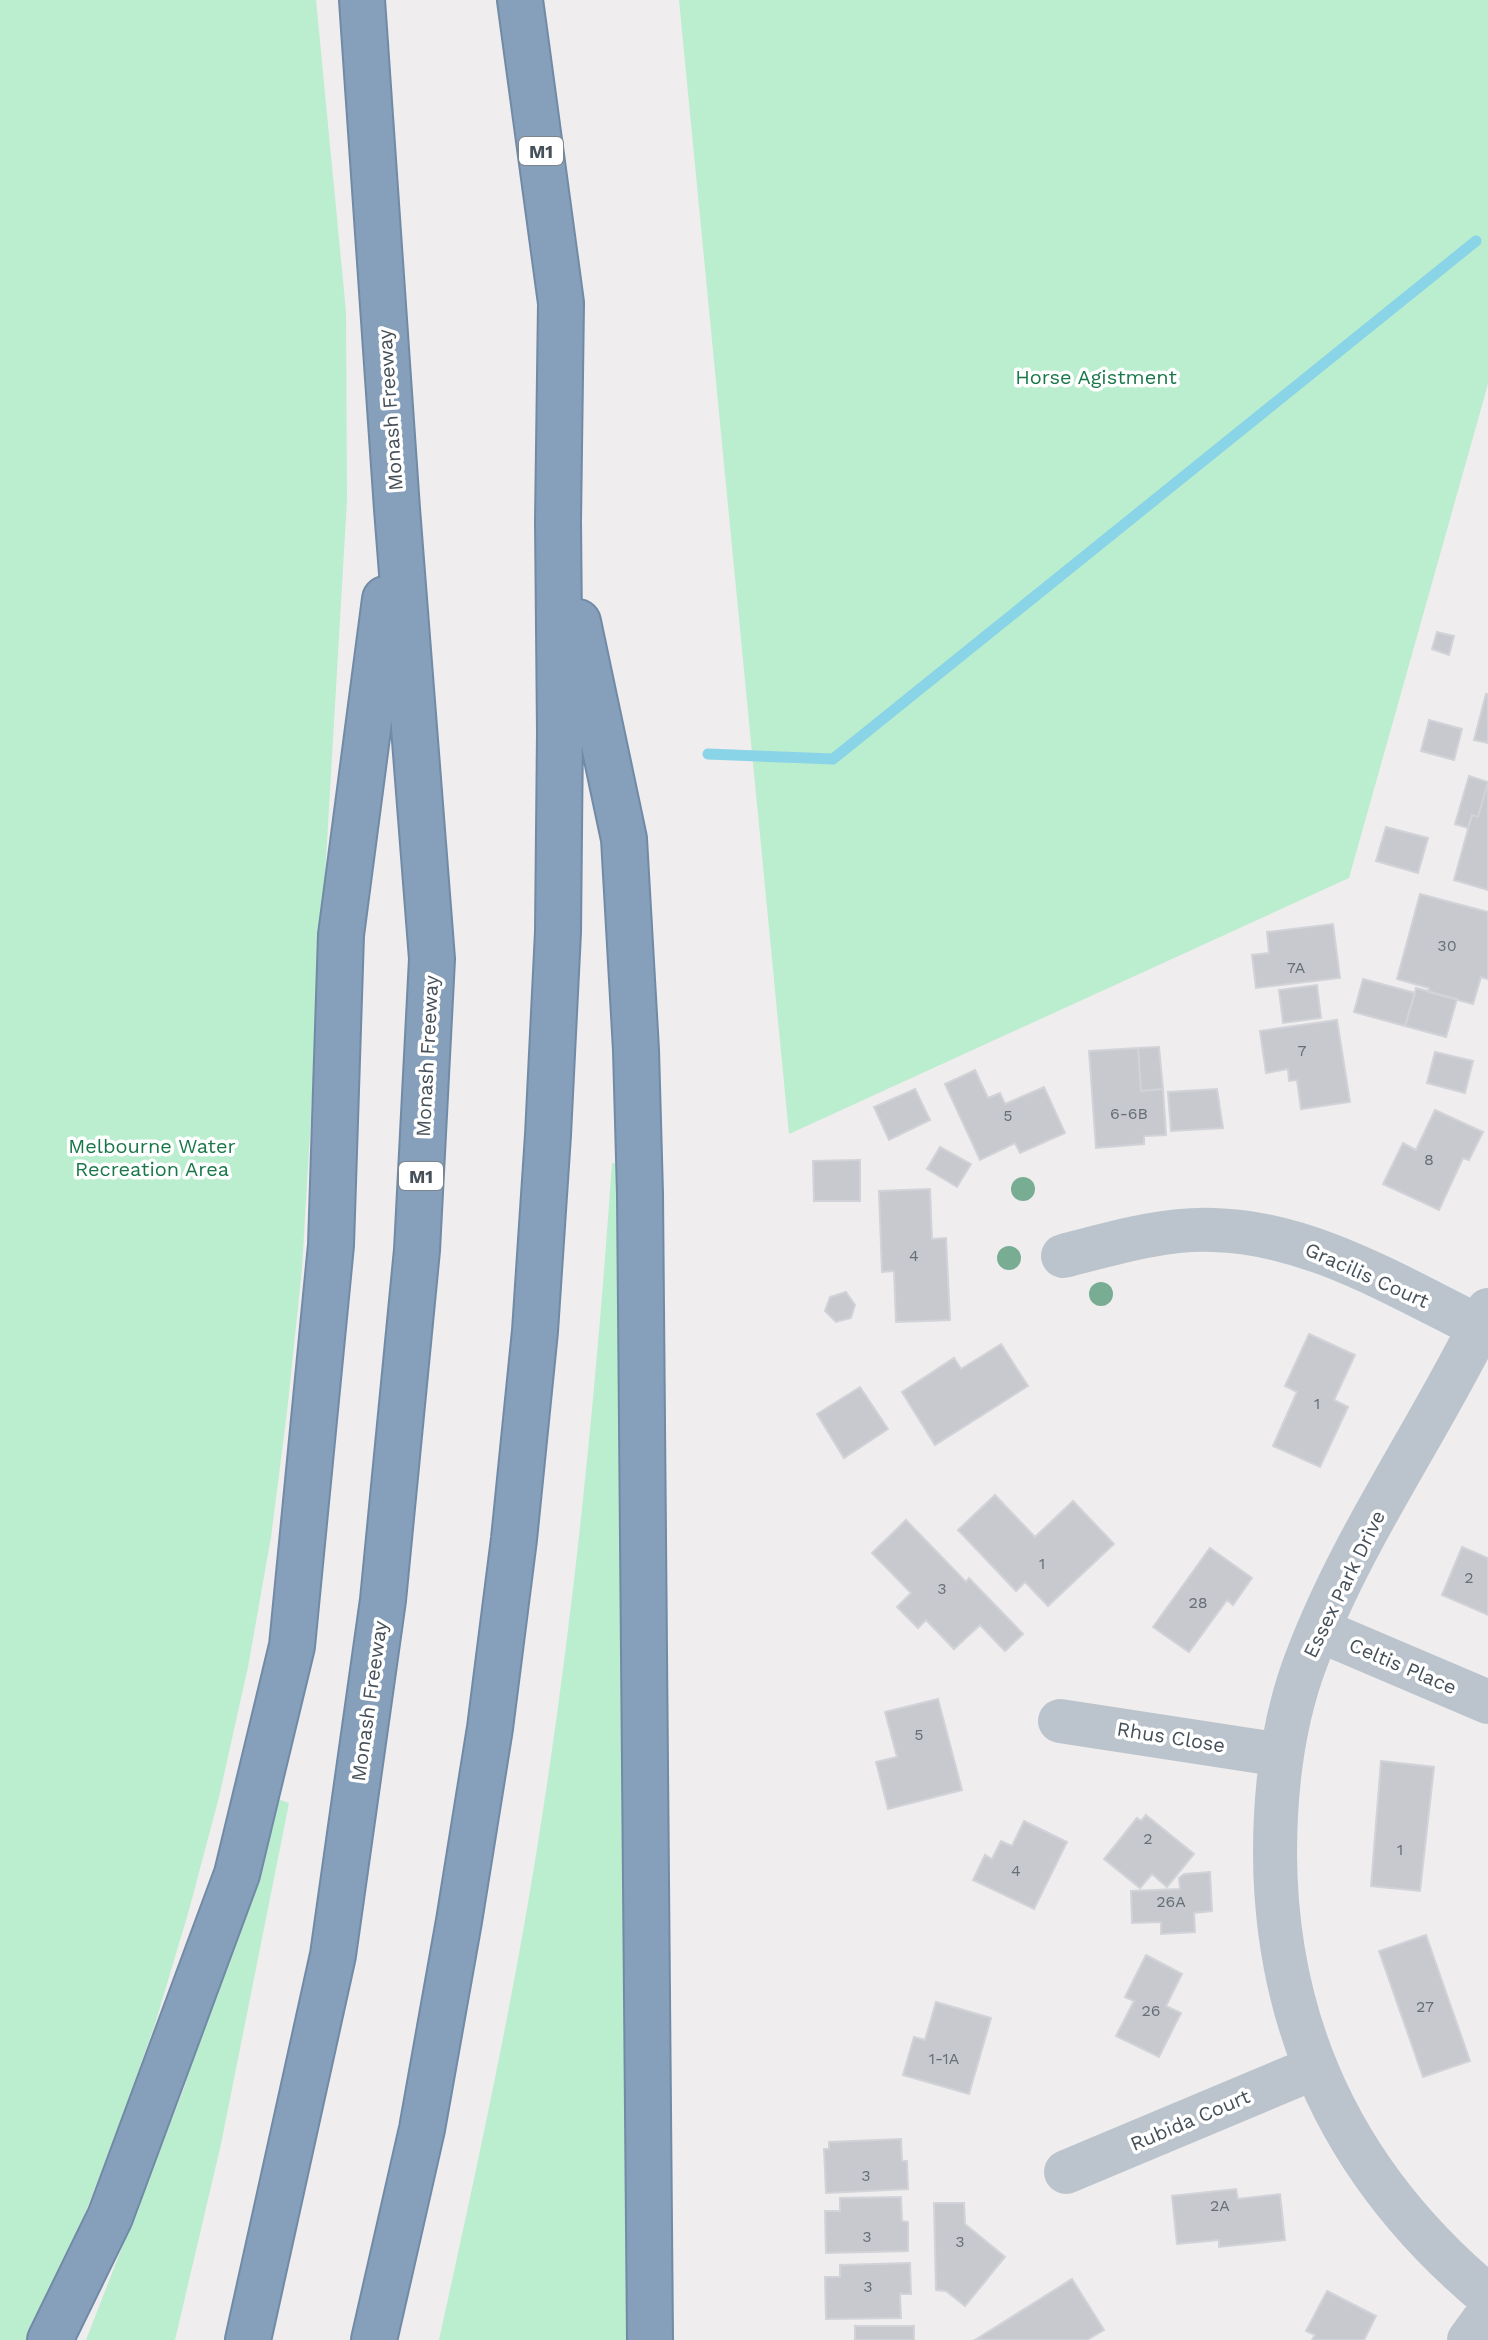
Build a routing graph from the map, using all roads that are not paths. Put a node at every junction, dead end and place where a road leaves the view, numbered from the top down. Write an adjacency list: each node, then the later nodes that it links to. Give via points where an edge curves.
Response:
1 (362, 0): 3 (highway, Monash Freeway / M1)
2 (520, 0): 4 (highway, M1, via 561,303)
3 (397, 509): 15 (highway, via 341,935 331,1245 292,1646 237,1874 110,2217); 16 (highway, Monash Freeway / M1, via 432,959 417,1250 383,1600 333,1955)
4 (558, 521): 17 (highway, M1, via 558,932 536,1316 516,1524 459,1921 422,2129); 18 (highway, via 624,839 630,937 640,1194)
5 (1063, 1256): 6 (street, Gracilis Court, via 1183,1231 1248,1232 1318,1250)
6 (1484, 1318): 7 (street, Essex Park Drive)
7 (1319, 1630): 8 (street, Celtis Place); 10 (street, Essex Park Drive, via 1297,1689)
8 (1488, 1702)
9 (1060, 1721): 10 (street, Rhus Close)
10 (1282, 1755): 11 (street, Essex Park Drive, via 1275,1886 1282,1951)
11 (1314, 2068): 12 (street, Rubida Court); 13 (street, Essex Park Drive, via 1394,2203)
12 (1066, 2172)
13 (1488, 2296)
14 (1488, 2314): 19 (street)
15 (50, 2340)
16 (248, 2340)
17 (374, 2340)
18 (650, 2340)
19 (1469, 2340)

